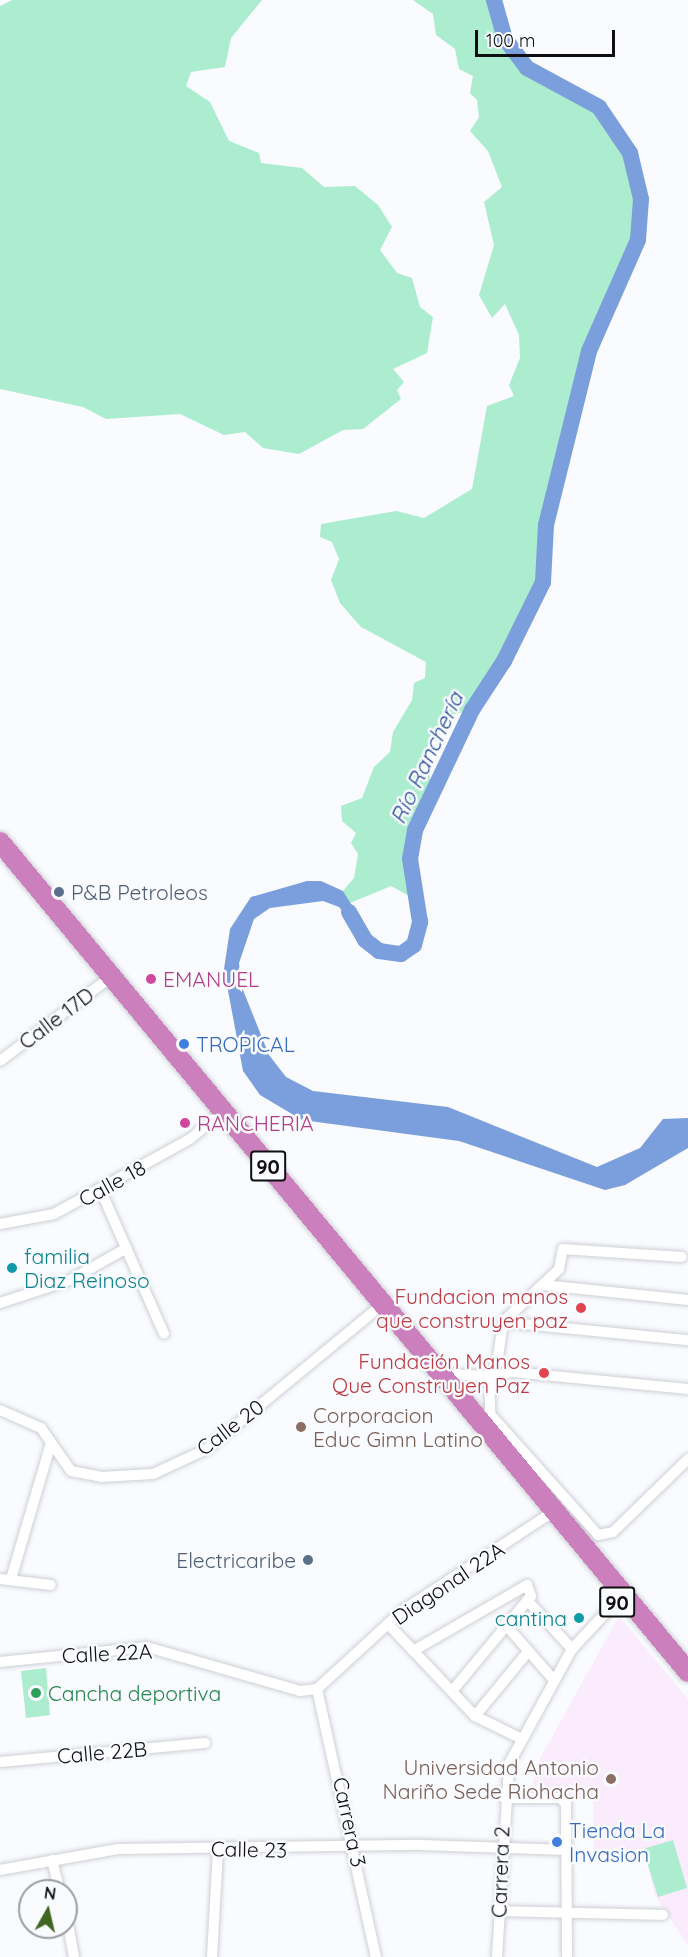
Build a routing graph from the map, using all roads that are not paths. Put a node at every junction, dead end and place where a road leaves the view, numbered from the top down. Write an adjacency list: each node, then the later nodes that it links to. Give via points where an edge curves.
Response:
1 (0, 842): 3 (highway, 90)
2 (0, 859): 3 (highway, 90)
3 (108, 979): 4 (street, Calle 17D); 5 (highway, 90); 10 (highway, 90)
4 (0, 1061)
5 (213, 1120): 6 (street, Calle 18); 10 (highway, 90)
6 (100, 1191): 7 (street, Calle 18, via 54,1214); 8 (street)
7 (0, 1224)
8 (127, 1248): 13 (street, via 69,1280); 16 (street)
9 (682, 1257): 11 (street, via 563,1248 560,1269)
10 (342, 1261): 14 (highway, 90)
11 (543, 1285): 12 (street); 15 (street)
12 (688, 1299)
13 (0, 1303)
14 (380, 1307): 19 (highway, 90); 22 (street, Calle 20, via 207,1449 153,1473 101,1478 71,1471)
15 (503, 1322): 17 (street); 18 (street, via 497,1364)
16 (164, 1334)
17 (688, 1340)
18 (489, 1376): 19 (street); 20 (street, via 513,1372); 23 (street, via 490,1414 598,1535 613,1532)
19 (441, 1378): 24 (highway, 90)
20 (688, 1389)
21 (0, 1410): 22 (street, Calle 20, via 41,1428)
22 (51, 1443): 25 (street)
23 (688, 1459)
24 (552, 1513): 27 (highway, 90); 29 (street, Diagonal 22A)
25 (6, 1579): 26 (street)
26 (51, 1585)
27 (620, 1595): 31 (street, Carrera 2); 35 (highway, 90); 37 (highway, 90)
28 (527, 1600): 30 (street); 31 (street); 32 (street, via 527,1585)
29 (388, 1624): 32 (street); 38 (street, Diagonal 22A)
30 (505, 1624): 33 (street); 39 (street)
31 (572, 1649): 36 (street, Carrera 2)
32 (413, 1651): 39 (street)
33 (526, 1653): 36 (street); 40 (street)
34 (0, 1662): 38 (street, Calle 22A, via 147,1647 282,1686)
35 (688, 1671)
36 (553, 1679): 41 (street, Carrera 2)
37 (688, 1687)
38 (317, 1689): 46 (street, Carrera 3)
39 (452, 1691): 40 (street)
40 (475, 1716): 41 (street)
41 (520, 1738): 44 (street, Carrera 2)
42 (205, 1743): 43 (street, Calle 22B)
43 (0, 1761)
44 (504, 1798): 47 (street, Carrera 2); 48 (street, via 560,1798 566,1804)
45 (218, 1848): 46 (street, Calle 23); 49 (street, Calle 23, via 118,1849); 57 (street)
46 (356, 1849): 47 (street, Calle 23, via 421,1845); 58 (street, Carrera 3)
47 (500, 1850): 48 (street, Calle 23); 52 (street, Carrera 2)
48 (567, 1850): 53 (street)
49 (52, 1860): 50 (street, Calle 23); 51 (street)
50 (0, 1870)
51 (57, 1879)
52 (500, 1911): 53 (street); 59 (street, Carrera 2)
53 (570, 1914): 54 (street); 60 (street)
54 (663, 1915)
55 (71, 1939): 56 (street)
56 (74, 1957)
57 (212, 1957)
58 (376, 1957)
59 (497, 1957)
60 (567, 1957)

